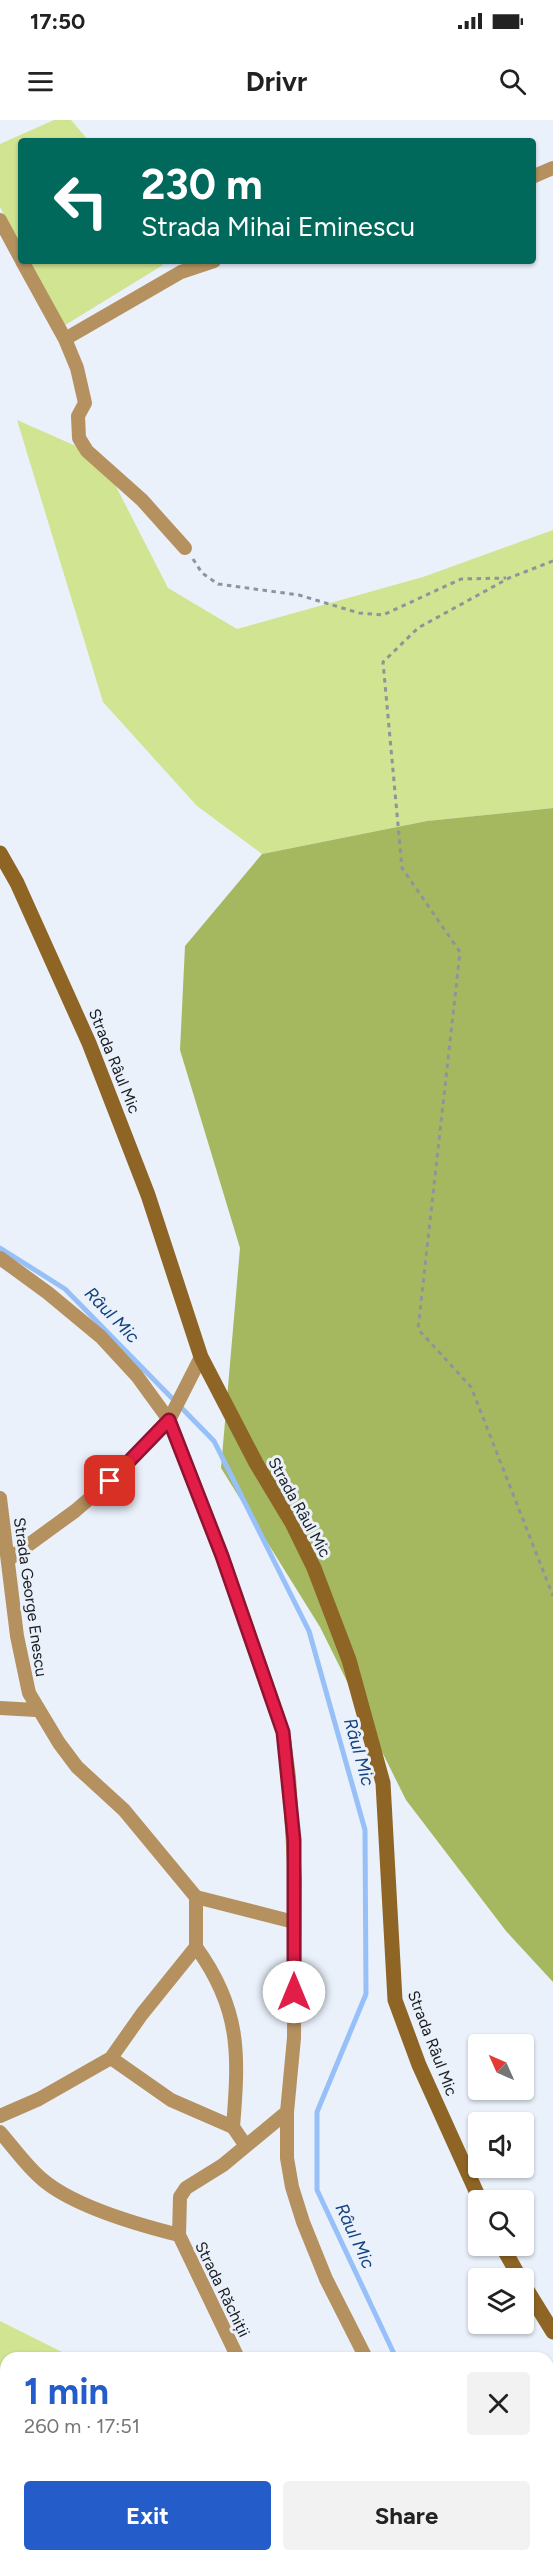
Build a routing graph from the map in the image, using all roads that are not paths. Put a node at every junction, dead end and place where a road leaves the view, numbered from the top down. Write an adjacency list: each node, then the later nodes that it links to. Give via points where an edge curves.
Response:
1 (553, 168): 2 (street)
2 (536, 175)
3 (0, 220): 4 (street)
4 (18, 253)
5 (24, 264): 7 (street)
6 (204, 264): 7 (street, via 181,272)
7 (64, 339): 8 (street, via 84,393 85,404 78,416 79,438 87,451 142,500)
8 (185, 548)
9 (0, 853): 11 (street, Strada Râul Mic, via 89,1042 148,1195)
10 (0, 1258): 12 (street, via 101,1337)
11 (201, 1357): 12 (street); 26 (street, Strada Râul Mic, via 297,1532 349,1660 383,1783 394,2000)
12 (171, 1415): 14 (street, via 110,1481); 18 (street, via 283,1732 294,1840)
13 (0, 1498): 14 (street, Strada George Enescu)
14 (9, 1559): 16 (street, Strada George Enescu, via 17,1636 28,1694)
15 (0, 1708): 16 (street)
16 (36, 1710): 17 (street, Strada George Enescu, via 77,1767 124,1810)
17 (196, 1897): 18 (street); 19 (street)
18 (294, 1922): 21 (street, via 294,2038)
19 (196, 1947): 20 (street); 23 (street, via 227,2000 234,2032 238,2067)
20 (111, 2058): 22 (street); 23 (street, via 171,2100)
21 (287, 2112): 25 (street); 31 (street, via 287,2158 303,2222)
22 (0, 2116)
23 (233, 2127): 25 (street)
24 (0, 2132): 27 (street, via 54,2188 84,2204)
25 (246, 2146): 27 (street, via 186,2188 180,2197)
26 (475, 2190)
27 (179, 2235): 30 (street, Strada Răchiții)
28 (534, 2301): 29 (street)
29 (553, 2332)
30 (235, 2352)
31 (363, 2352)

